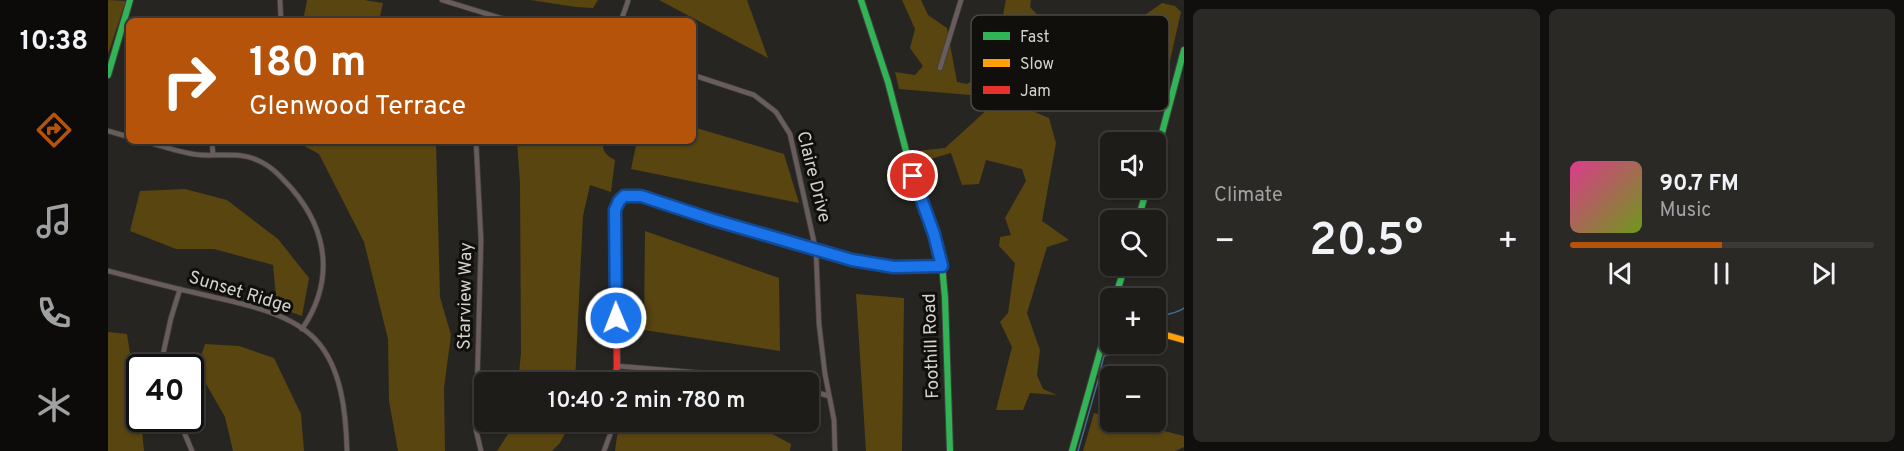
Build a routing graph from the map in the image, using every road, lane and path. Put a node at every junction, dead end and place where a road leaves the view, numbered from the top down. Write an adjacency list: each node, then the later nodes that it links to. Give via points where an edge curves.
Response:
1 (130, 0): 12 (main road)
2 (280, 0): 7 (street)
3 (442, 0): 8 (street)
4 (861, 0): 24 (main road, Foothill Road)
5 (961, 0): 11 (street)
6 (628, 1): 9 (street)
7 (281, 18)
8 (496, 18)
9 (622, 18)
10 (1184, 50): 14 (main road)
11 (940, 68)
12 (108, 75)
13 (696, 76): 23 (street, Claire Drive, via 754,95 781,117 790,134)
14 (1169, 106)
15 (1168, 111): 17 (main road)
16 (108, 131): 18 (street)
17 (1162, 132)
18 (126, 136)
19 (155, 144): 22 (street)
20 (212, 144): 22 (street)
21 (476, 144): 41 (street, Starview Way, via 481,240 476,430)
22 (213, 155): 27 (street, via 243,155 271,168 298,197 315,226 322,247 323,278 314,309)
23 (816, 251): 24 (main road, via 883,266); 32 (main road, via 641,196 624,196 615,210); 36 (street, Claire Drive, via 819,324)
24 (942, 266): 44 (main road, Foothill Road)
25 (108, 271): 26 (street, Sunset Ridge)
26 (180, 289): 27 (street, Sunset Ridge, via 282,317); 31 (street)
27 (302, 329): 40 (street, Sunset Ridge, via 326,353 334,372 346,422)
28 (1166, 335): 29 (main road)
29 (1184, 340)
30 (1100, 353): 45 (main road)
31 (163, 354)
32 (617, 366): 33 (main road); 34 (street)
33 (616, 372)
34 (690, 372)
35 (819, 393): 36 (street)
36 (829, 396): 43 (street, Claire Drive)
37 (184, 432): 39 (street)
38 (609, 432): 42 (street)
39 (192, 451)
40 (347, 451)
41 (481, 451)
42 (604, 451)
43 (835, 451)
44 (950, 451)
45 (1072, 451)

